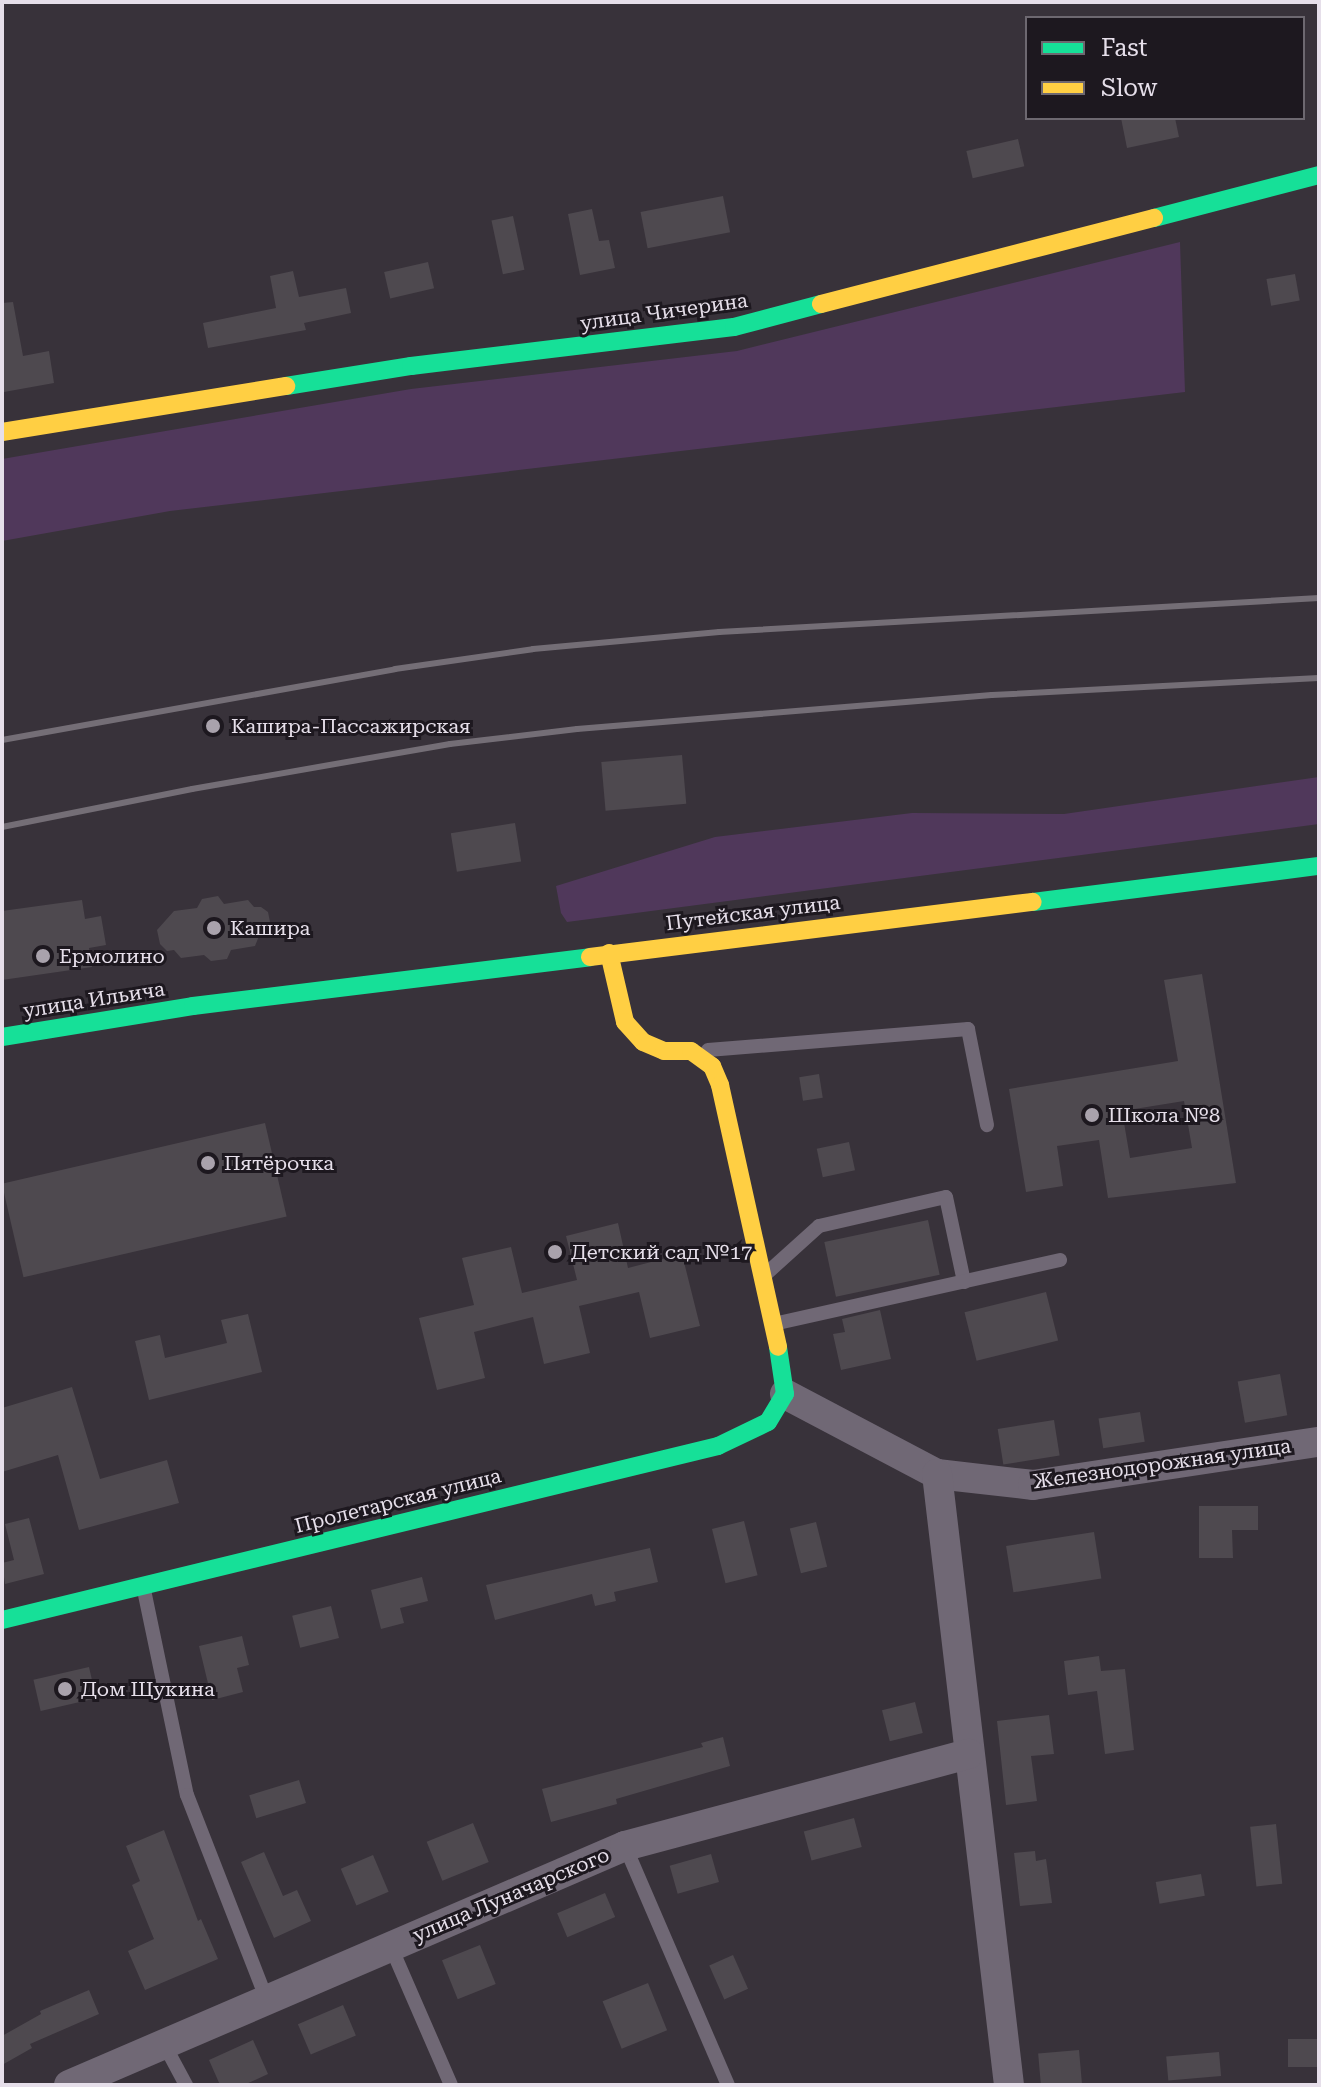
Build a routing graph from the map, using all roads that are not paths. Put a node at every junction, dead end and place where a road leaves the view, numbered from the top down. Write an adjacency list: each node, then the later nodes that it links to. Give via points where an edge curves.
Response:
1 (1319, 175): 2 (street, улица Чичерина, via 734,327 411,366)
2 (2, 432)
3 (1319, 866): 4 (street, Путейская улица)
4 (609, 953): 5 (street, Путейская улица); 7 (street, via 625,1022 643,1042 664,1051)
5 (193, 1006): 6 (street, улица Ильича)
6 (2, 1037)
7 (691, 1051): 8 (lane, via 968,1029); 10 (street, via 712,1066 720,1085)
8 (987, 1125)
9 (1060, 1260): 11 (lane)
10 (763, 1277): 11 (lane, via 819,1226 946,1197); 12 (street)
11 (964, 1282): 12 (lane)
12 (774, 1324): 13 (street)
13 (785, 1394): 15 (street, Железнодорожная улица); 16 (street, Пролетарская улица, via 768,1422 718,1446)
14 (1319, 1442): 15 (street, Железнодорожная улица, via 1033,1485)
15 (937, 1474): 18 (street)
16 (143, 1586): 17 (street, Пролетарская улица); 21 (lane, via 187,1795)
17 (2, 1620)
18 (969, 1754): 19 (street, улица Луначарского); 27 (street)
19 (625, 1846): 20 (street, улица Луначарского); 26 (lane)
20 (391, 1947): 21 (street, улица Луначарского); 25 (lane)
21 (267, 2000): 22 (street, улица Луначарского)
22 (164, 2044): 23 (street, улица Луначарского); 24 (lane)
23 (69, 2085)
24 (186, 2085)
25 (451, 2085)
26 (728, 2085)
27 (1009, 2085)

